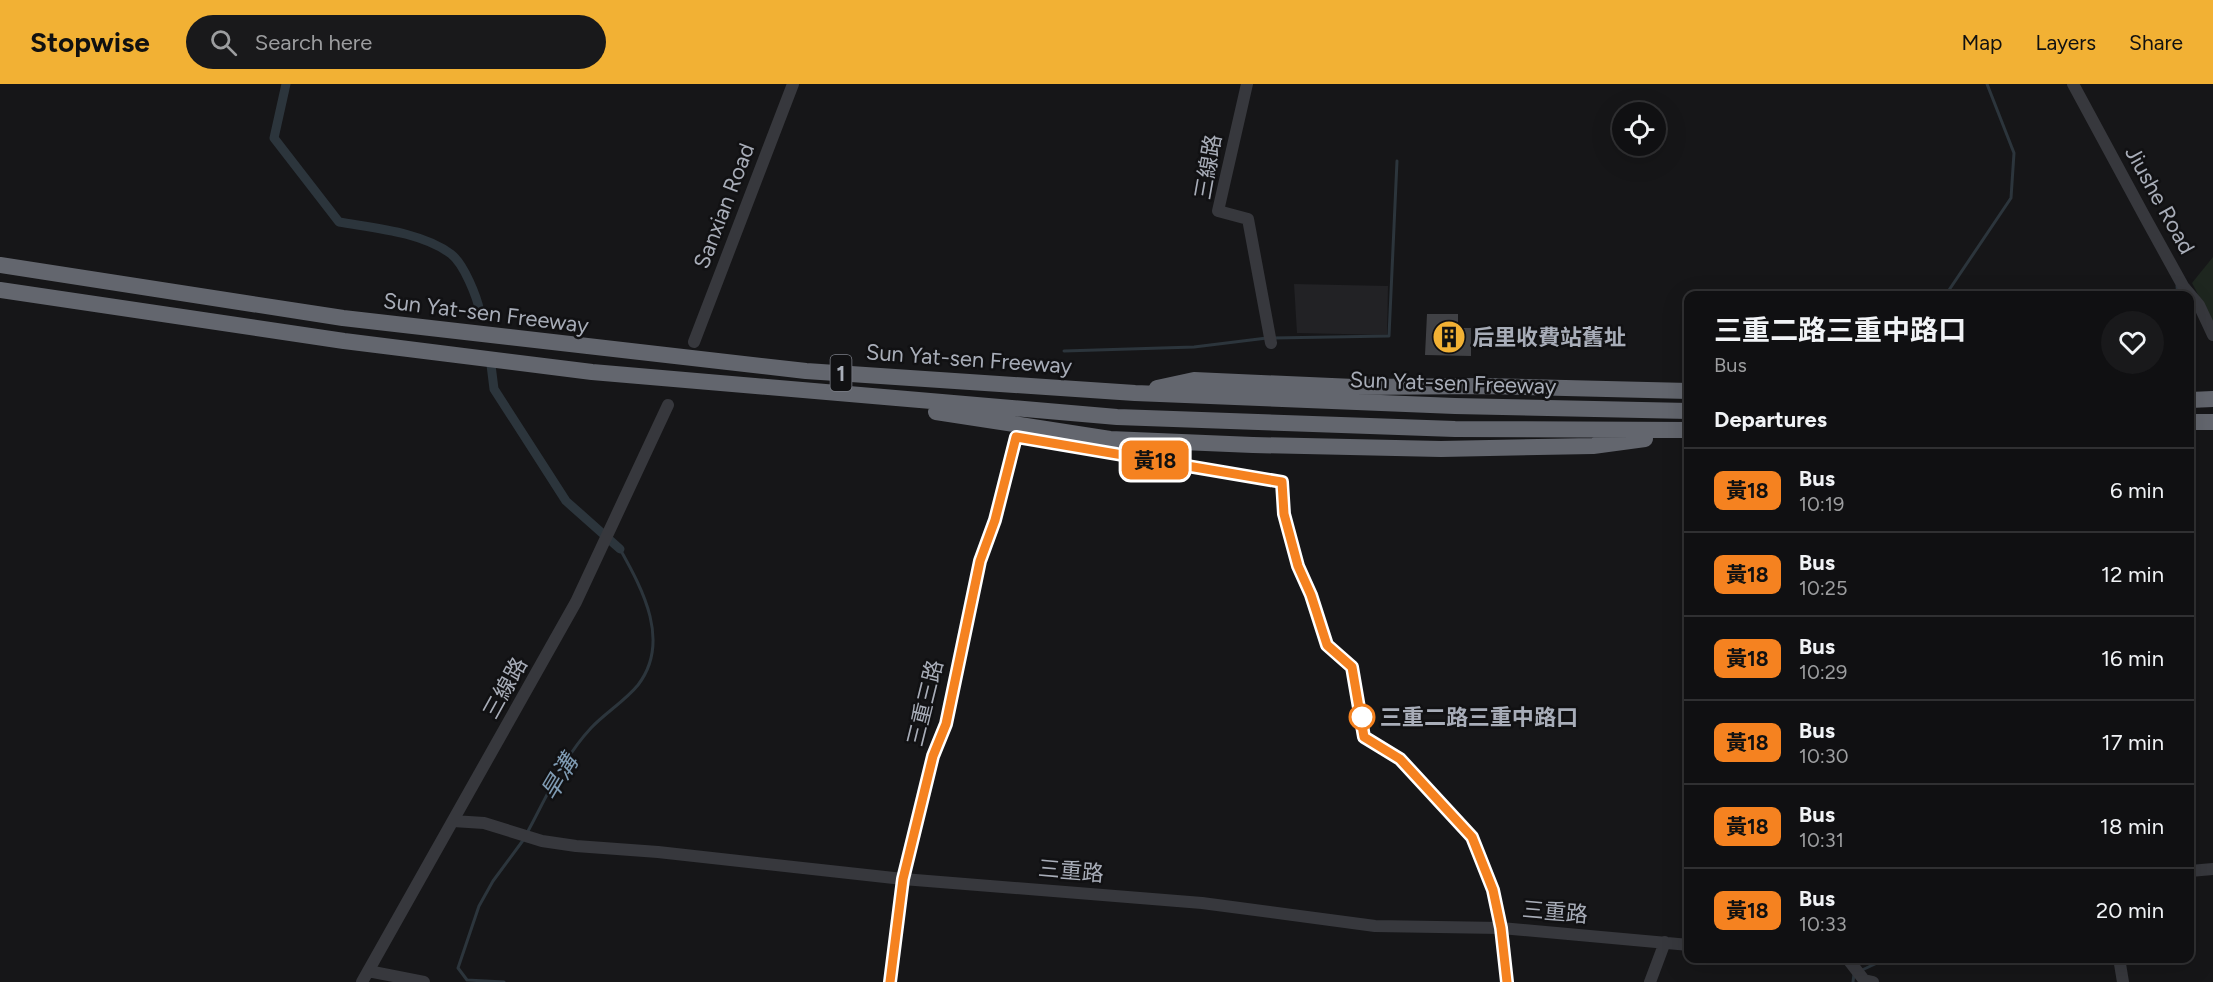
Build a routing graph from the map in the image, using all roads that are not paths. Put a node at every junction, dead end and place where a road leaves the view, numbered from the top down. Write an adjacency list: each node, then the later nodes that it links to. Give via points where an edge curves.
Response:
1 (793, 84): 9 (street, Sanxian Road)
2 (1247, 84): 10 (street, 三線路, via 1218,211 1248,219)
3 (2073, 84): 6 (street, Jiushe Road)
4 (0, 265): 13 (highway, Sun Yat-sen Freeway / 1, via 342,318 665,356)
5 (0, 290): 11 (highway, Sun Yat-sen Freeway / 1, via 365,344 592,372)
6 (2187, 291)
7 (2194, 299): 8 (street, Jiushe Road)
8 (2213, 335)
9 (694, 342)
10 (1271, 343)
11 (762, 387): 20 (highway, Sun Yat-sen Freeway / 1, via 1117,417 1455,429); 21 (highway, via 1110,440 1441,449 1593,446)
12 (1684, 391): 13 (highway, via 1354,387 1194,380)
13 (1135, 393): 17 (highway, Sun Yat-sen Freeway / 1)
14 (2213, 399): 15 (highway)
15 (2194, 400)
16 (668, 405): 23 (street, 三線路, via 576,602)
17 (1684, 411)
18 (2194, 422): 19 (highway)
19 (2213, 422)
20 (1684, 432)
21 (1684, 433)
22 (1016, 437): 26 (street, 三重三路, via 980,561 946,724 933,756)
23 (453, 821): 26 (street, 三重路, via 484,823 542,841 576,846); 31 (street, 三線路)
24 (2213, 869): 25 (street)
25 (2194, 871)
26 (903, 879): 27 (street, 三重路, via 1202,903 1375,926 1501,928); 33 (street, 三重三路)
27 (1665, 942): 28 (street, 三重路); 34 (street)
28 (1684, 944)
29 (1850, 963): 35 (street, via 1864,980)
30 (2120, 963): 36 (street)
31 (365, 976): 32 (street)
32 (424, 982)
33 (890, 982)
34 (1650, 982)
35 (1873, 982)
36 (2123, 982)

